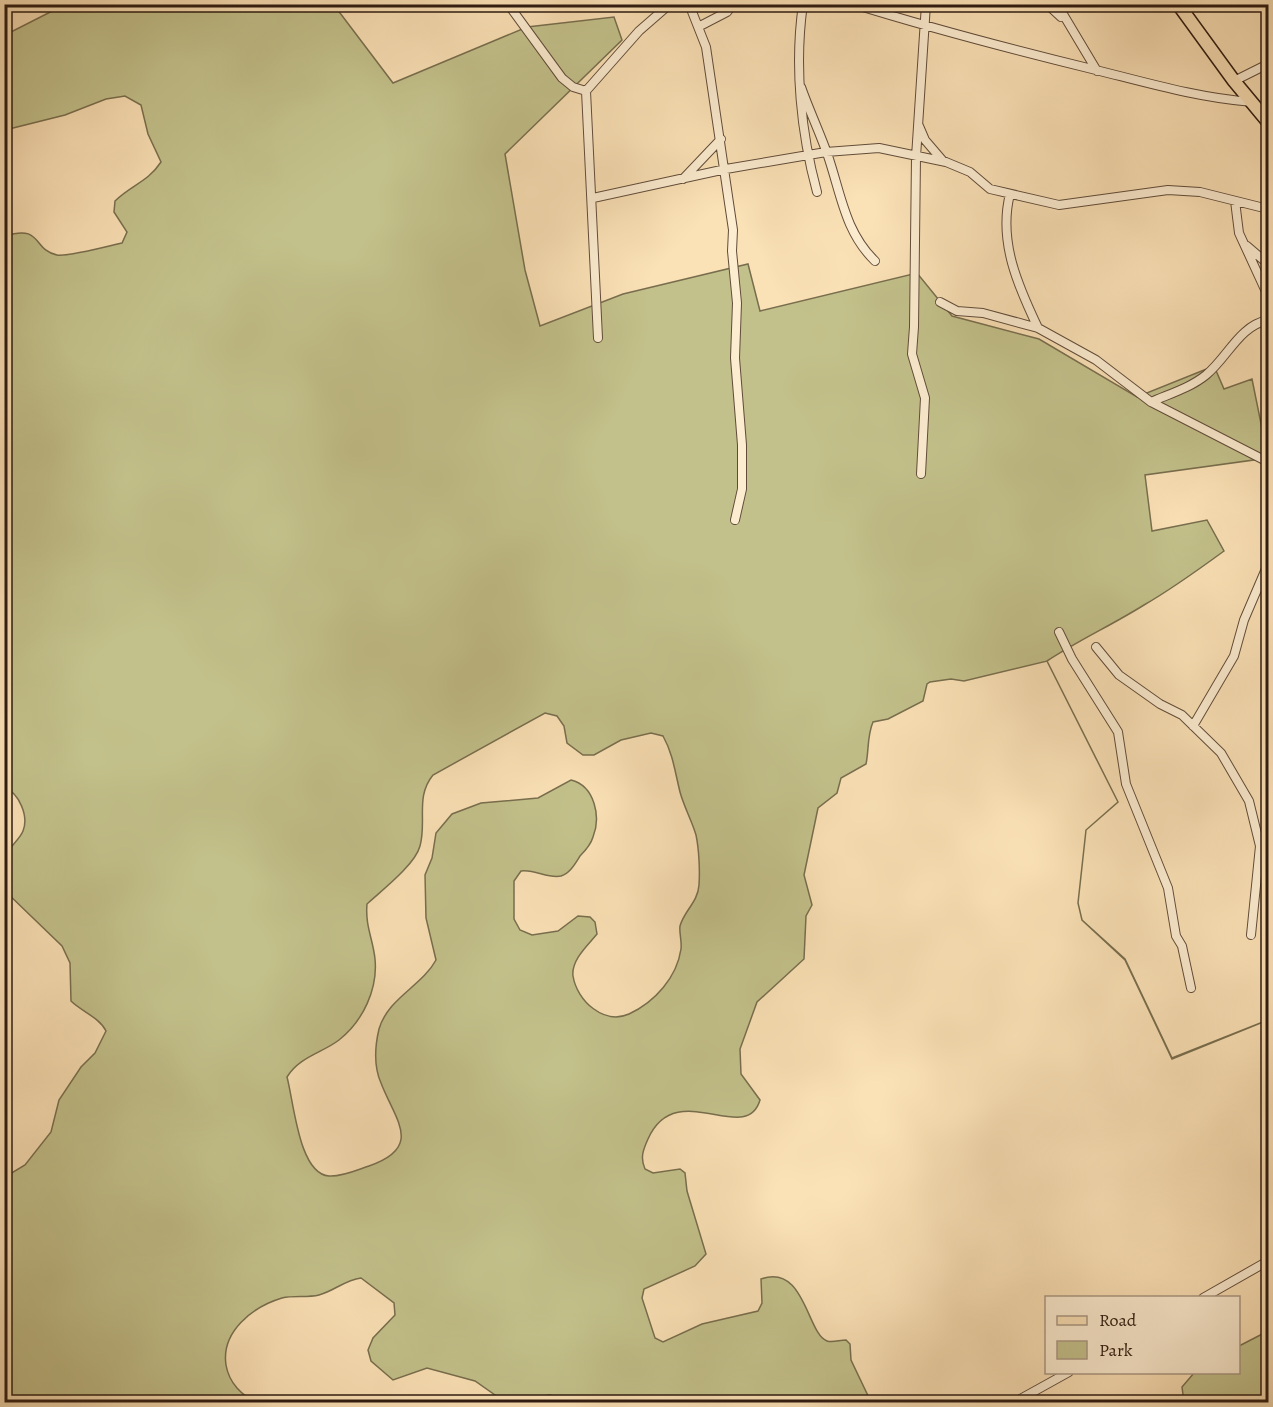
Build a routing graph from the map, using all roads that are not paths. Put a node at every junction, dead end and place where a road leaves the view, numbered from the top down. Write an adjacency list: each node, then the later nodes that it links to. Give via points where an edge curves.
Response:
1 (508, 4): 18 (street, via 562,78)
2 (670, 4): 18 (street, via 639,31)
3 (689, 4): 12 (street)
4 (733, 4): 12 (street, via 728,12)
5 (802, 4): 17 (street, via 798,36)
6 (853, 4): 13 (street)
7 (926, 4): 13 (street)
8 (1047, 4): 11 (street)
9 (1057, 4): 11 (street)
10 (1178, 4): 16 (main road)
11 (1063, 19): 15 (street)
12 (700, 26): 22 (street)
13 (925, 26): 15 (street); 21 (street)
14 (1269, 64): 16 (street)
15 (1097, 70): 19 (street, via 1223,100)
16 (1234, 81): 19 (main road)
17 (801, 87): 23 (street); 24 (street)
18 (586, 91): 31 (street)
19 (1252, 102): 20 (main road)
20 (1269, 122)
21 (918, 125): 25 (street); 26 (street)
22 (721, 139): 27 (street); 28 (street)
23 (826, 152): 24 (street); 25 (street, via 879,148); 35 (street, via 845,218)
24 (807, 156): 27 (street); 29 (street)
25 (916, 157): 26 (street); 44 (street, via 912,354 925,398)
26 (943, 161): 30 (street, via 970,172 990,189)
27 (726, 169): 28 (street); 45 (street, via 737,278 735,358 742,445 742,489)
28 (683, 179): 31 (street)
29 (817, 192)
30 (1010, 194): 32 (street, via 1059,205 1168,190 1200,192); 40 (street, via 1007,243 1019,292)
31 (593, 198): 41 (street)
32 (1235, 201): 33 (street); 34 (street, via 1239,233)
33 (1269, 209)
34 (1245, 245): 36 (street); 37 (street)
35 (875, 261)
36 (1269, 264)
37 (1269, 296)
38 (940, 302): 40 (street, via 957,311 982,313)
39 (1269, 320): 42 (street, via 1255,324 1195,383)
40 (1038, 328): 42 (street, via 1096,360)
41 (598, 338)
42 (1150, 402): 43 (street)
43 (1269, 462)
44 (921, 474)
45 (735, 520)
46 (1269, 564): 49 (street, via 1244,620 1234,656)
47 (1059, 632): 51 (street, via 1118,732 1126,784 1168,888)
48 (1096, 647): 49 (street, via 1119,675)
49 (1193, 726): 50 (street, via 1221,753 1249,801 1260,846)
50 (1251, 935)
51 (1191, 988)
52 (1269, 1261): 53 (street)
53 (1207, 1296)
54 (1065, 1374): 55 (street)
55 (1015, 1402)

